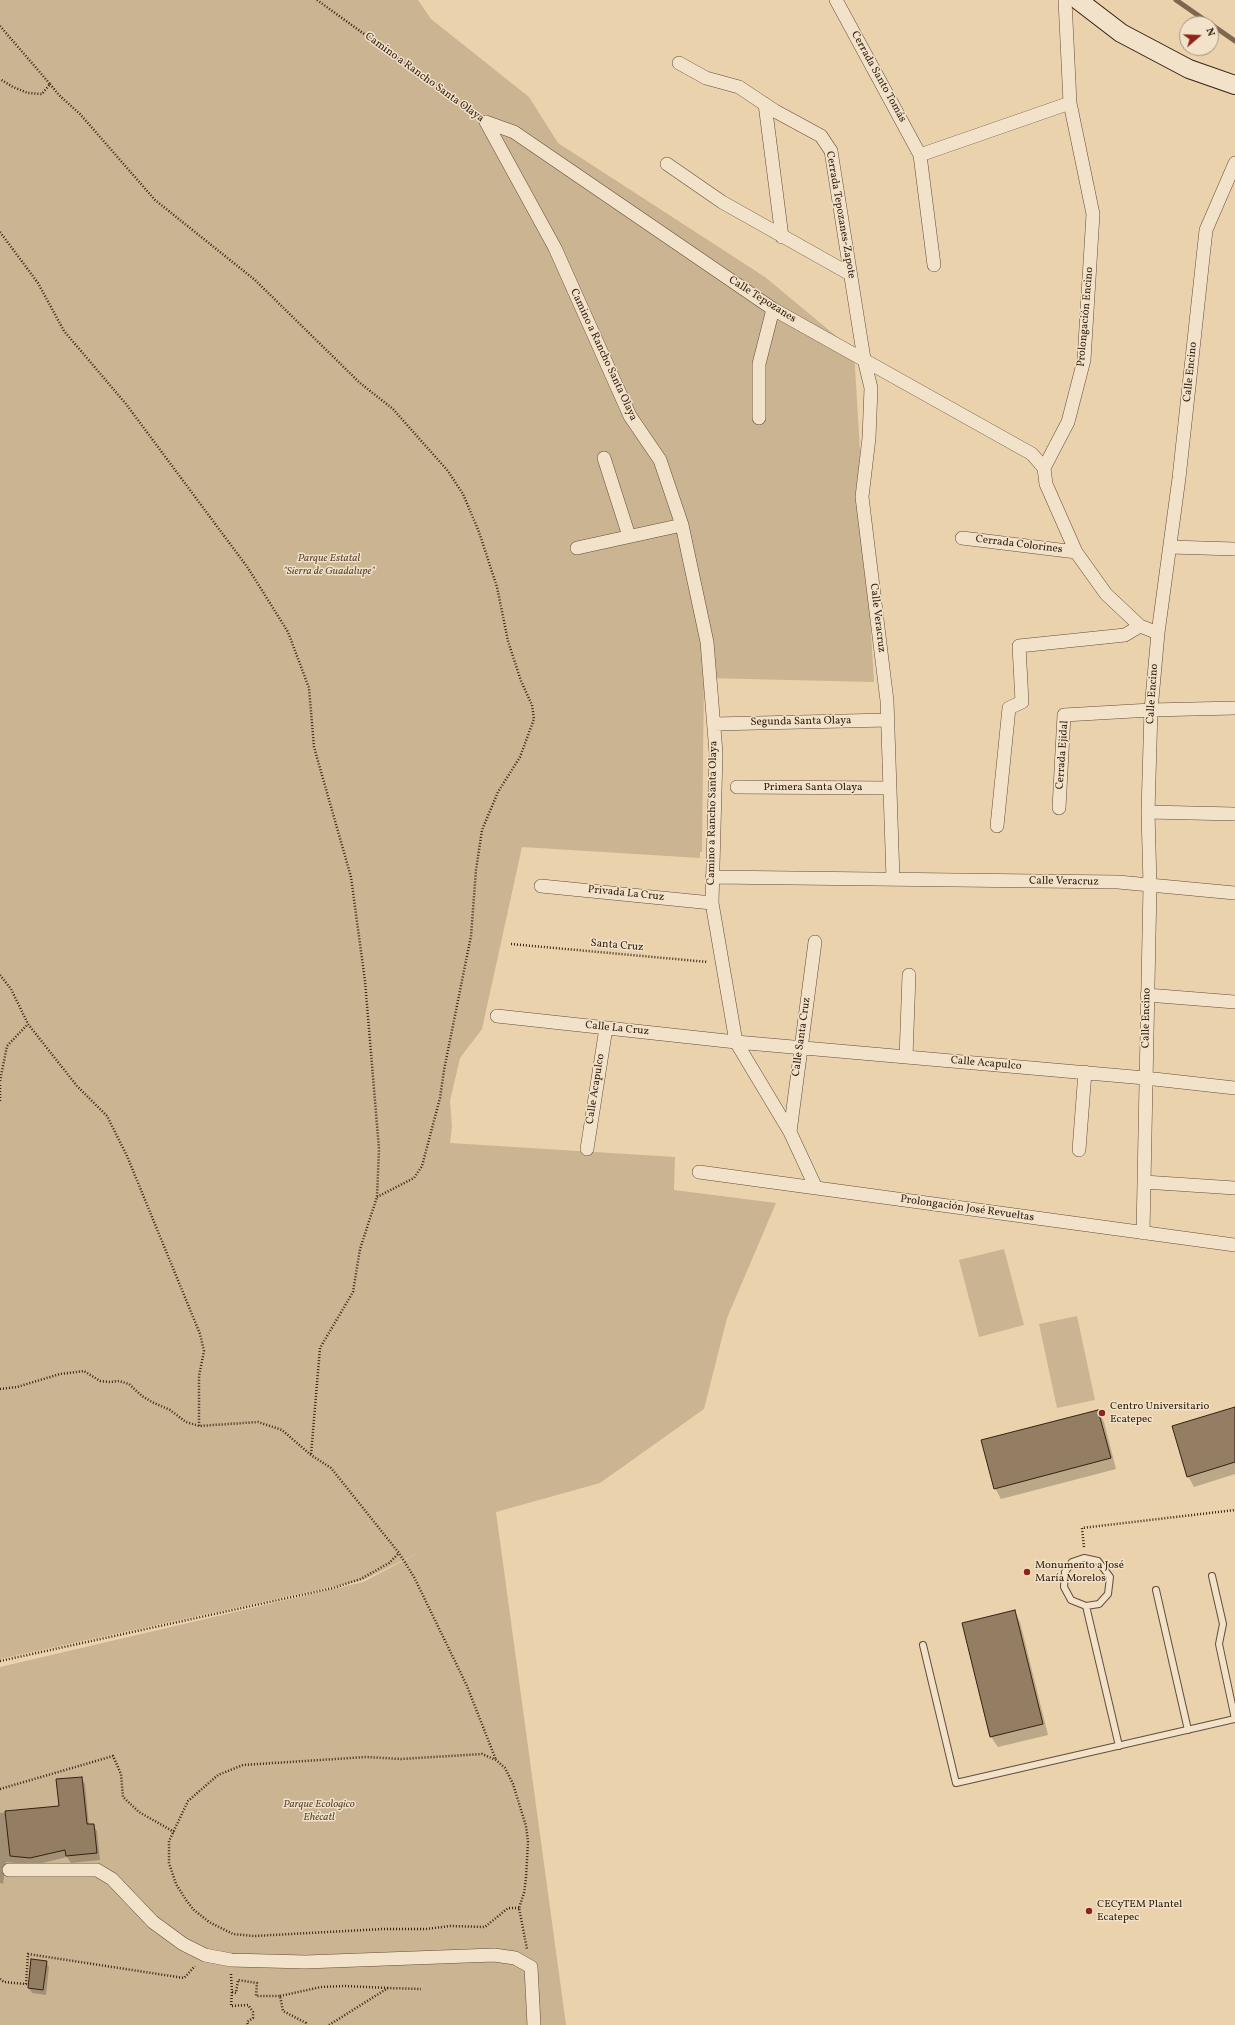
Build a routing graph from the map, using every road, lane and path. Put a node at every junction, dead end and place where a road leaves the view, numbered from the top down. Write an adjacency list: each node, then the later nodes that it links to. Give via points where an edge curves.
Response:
1 (317, 0): 12 (path, Camino a Rancho Santa Olaya)
2 (836, 0): 13 (street, Cerrada Santo Tomás)
3 (1065, 0): 10 (street, Prolongación Encino)
4 (1078, 0): 9 (main road, via 1121,33 1189,69)
5 (0, 26): 8 (path)
6 (679, 63): 11 (street, Cerrada Tepozanes-Zapote, via 706,78 739,87)
7 (0, 79): 8 (path, via 28,93 42,94)
8 (50, 84): 76 (path, via 80,114 155,200 266,290 360,383 393,409 448,471 463,494 479,532 497,587 508,641 532,705 534,719 520,757 498,792 482,830 470,936 440,1098 422,1166 414,1178)
9 (1235, 85)
10 (1070, 103): 13 (street); 24 (street, Prolongación Encino, via 1093,214 1084,360 1068,422)
11 (765, 104): 17 (street); 19 (street, Cerrada Tepozanes-Zapote, via 821,136 831,151)
12 (486, 122): 20 (street, Calle Tepozanes, via 514,132); 25 (street, Camino a Rancho Santa Olaya, via 555,248 630,416 660,460)
13 (920, 154): 18 (street, Cerrada Santo Tomás)
14 (1235, 163): 28 (street, Calle Encino, via 1206,230)
15 (667, 164): 17 (street, via 722,202)
16 (0, 232): 76 (path, via 38,283 64,331 126,404 248,568 291,639 310,688 314,747 351,877 365,981 375,1096 379,1149)
17 (782, 237): 19 (street)
18 (934, 265)
19 (850, 274): 21 (street, Cerrada Tepozanes-Zapote)
20 (773, 309): 21 (street, Calle Tepozanes); 22 (street, via 759,364)
21 (864, 359): 24 (street, Calle Tepozanes, via 1032,454); 36 (street, Calle Veracruz, via 871,388 869,438 862,497)
22 (759, 418)
23 (604, 458): 26 (street)
24 (1044, 468): 31 (street, via 1046,484)
25 (682, 525): 26 (street); 37 (street, Camino a Rancho Santa Olaya, via 707,642)
26 (629, 536): 29 (street)
27 (962, 538): 31 (street, Cerrada Colorines)
28 (1170, 547): 30 (street); 33 (street, Calle Encino)
29 (577, 548)
30 (1235, 549)
31 (1076, 552): 32 (street, via 1106,594)
32 (1140, 626): 33 (street); 43 (street, via 1124,635 1019,646 1022,702 1009,708)
33 (1158, 633): 35 (street, Calle Encino)
34 (1235, 708): 35 (street)
35 (1152, 710): 40 (street, Cerrada Ejidal, via 1064,716); 41 (street, Calle Encino)
36 (888, 720): 37 (street, Segunda Santa Olaya); 39 (street, Calle Veracruz)
37 (714, 724): 44 (street, Camino a Rancho Santa Olaya, via 716,753)
38 (736, 787): 39 (street, Primera Santa Olaya)
39 (890, 788): 45 (street, Calle Veracruz)
40 (1059, 808)
41 (1148, 812): 42 (street); 46 (street, Calle Encino)
42 (1235, 814)
43 (997, 826)
44 (712, 877): 45 (street, Calle Veracruz); 49 (street, Camino a Rancho Santa Olaya)
45 (893, 879): 46 (street, Calle Veracruz, via 1118,882)
46 (1150, 885): 48 (street, Calle Veracruz); 55 (street, Calle Encino)
47 (541, 886): 49 (street, Privada La Cruz)
48 (1235, 893)
49 (712, 903): 52 (street, Camino a Rancho Santa Olaya)
50 (815, 942): 61 (street, Calle Santa Cruz)
51 (511, 944): 52 (path, Santa Cruz)
52 (722, 963): 60 (street, Camino a Rancho Santa Olaya)
53 (0, 975): 58 (path, via 11,989)
54 (908, 975): 62 (street)
55 (1147, 995): 56 (street); 64 (street, Calle Encino)
56 (1235, 1002)
57 (497, 1016): 59 (street, Calle La Cruz)
58 (28, 1024): 65 (path, via 7,1046); 80 (path, via 77,1086 107,1116 127,1156 200,1334 204,1350 199,1376)
59 (606, 1028): 60 (street, Calle La Cruz); 70 (street, Calle Acapulco)
60 (736, 1042): 61 (street, Calle Acapulco); 69 (street, Camino a Rancho Santa Olaya)
61 (800, 1047): 62 (street, Calle Acapulco); 69 (street, Calle Santa Cruz)
62 (906, 1057): 63 (street, Calle Acapulco)
63 (1085, 1072): 64 (street, Calle Acapulco); 71 (street)
64 (1145, 1078): 67 (street, Calle Acapulco); 73 (street, Calle Encino)
65 (0, 1081)
66 (0, 1085): 68 (path)
67 (1235, 1088)
68 (0, 1101)
69 (790, 1132): 74 (street, Camino a Rancho Santa Olaya)
70 (587, 1149)
71 (1079, 1150)
72 (699, 1172): 74 (street, Prolongación José Revueltas)
73 (1144, 1182): 75 (street); 77 (street, Calle Encino)
74 (816, 1188): 77 (street, Prolongación José Revueltas)
75 (1235, 1188)
76 (377, 1197): 81 (path, via 360,1249 353,1292 320,1348)
77 (1143, 1233): 78 (street, Prolongación José Revueltas)
78 (1235, 1245)
79 (0, 1389): 80 (path, via 17,1387 60,1374 84,1371 100,1381 129,1384 152,1402 170,1410 186,1422)
80 (199, 1426): 81 (path, via 258,1422 282,1430)
81 (311, 1455): 83 (path, via 331,1468)
82 (1235, 1510): 84 (path, via 1082,1528)
83 (399, 1553): 89 (path, via 389,1563 361,1579 333,1588); 93 (path, via 414,1577 468,1686)
84 (1084, 1558): 87 (lane, via 1072,1562 1065,1572 1064,1587 1072,1600); 87 (lane, via 1098,1561 1110,1577 1108,1594 1099,1604)
85 (1212, 1576): 90 (lane, via 1224,1624 1218,1644)
86 (1156, 1590): 91 (lane)
87 (1086, 1606): 92 (lane)
88 (924, 1645): 92 (lane, via 956,1783)
89 (0, 1662)
90 (1235, 1719): 91 (lane)
91 (1188, 1730): 92 (lane)
92 (1119, 1746)
93 (496, 1760): 95 (path, via 482,1754 401,1759 366,1757 243,1765 218,1775 188,1801); 97 (path, via 505,1768 513,1784 526,1826 526,1878)
94 (0, 1789): 95 (path, via 113,1756 121,1774 123,1797 139,1812)
95 (174, 1832): 97 (path, via 169,1841 169,1863 176,1884 194,1910 233,1934 254,1936 450,1926 484,1927 508,1908)
96 (9, 1870): 98 (street, via 97,1870 112,1879 153,1922 183,1944)
97 (519, 1908): 100 (path)
98 (205, 1955): 99 (street); 101 (path, via 184,1978 28,1954 26,1984 4,1982)
99 (231, 1960): 100 (street, via 305,1962 494,1955 515,1958); 104 (path)
100 (531, 1967): 110 (street)
101 (0, 1979)
102 (388, 1988): 103 (path); 105 (path, via 321,1987); 109 (path)
103 (421, 1989)
104 (232, 1992): 105 (path, via 236,1993 238,1980 257,1983 256,1996); 107 (path, via 231,2006 248,2005 254,2012 253,2018 247,2022)
105 (280, 1996): 106 (path, via 283,2011)
106 (306, 2024): 108 (path)
107 (248, 2025)
108 (310, 2025)
109 (329, 2025)
110 (534, 2025)

